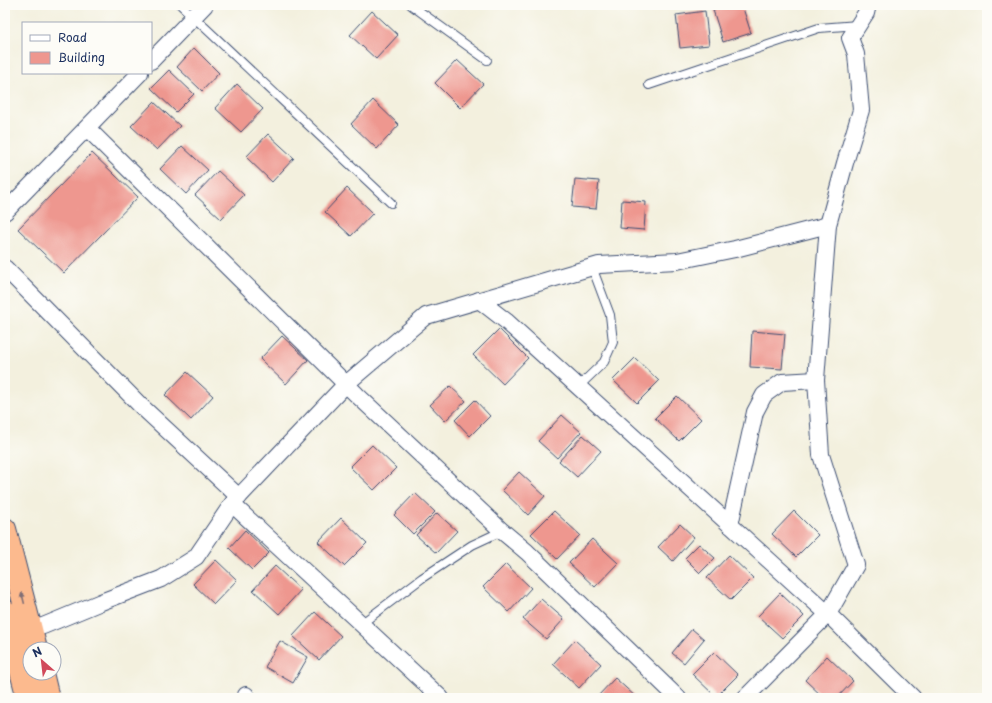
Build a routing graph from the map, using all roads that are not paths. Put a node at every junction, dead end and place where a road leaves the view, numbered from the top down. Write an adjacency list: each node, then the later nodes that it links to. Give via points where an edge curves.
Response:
1 (181, 5): 4 (lane)
2 (411, 5): 7 (lane)
3 (868, 5): 5 (street)
4 (199, 11): 6 (street); 11 (lane)
5 (858, 26): 9 (lane, via 819,28); 13 (street, via 850,38 856,54 861,110)
6 (152, 60)
7 (487, 60)
8 (139, 74): 10 (street)
9 (649, 85)
10 (87, 128): 12 (street); 18 (street)
11 (391, 203)
12 (5, 212)
13 (828, 225): 14 (street, via 677,261); 17 (street)
14 (592, 267): 16 (street); 19 (lane, via 610,315 613,342 604,362)
15 (5, 268): 20 (street)
16 (479, 300): 18 (street, via 426,316); 19 (street, via 506,321)
17 (816, 380): 21 (street, via 782,382 764,395 755,412); 25 (street, via 821,455 856,565)
18 (346, 384): 20 (street); 23 (street)
19 (578, 387): 21 (street)
20 (236, 500): 26 (street); 27 (street, via 196,557 161,580 42,626)
21 (730, 525): 25 (street)
22 (5, 529): 27 (highway, one-way to 22)
23 (502, 531): 26 (lane, via 472,545 422,578); 32 (street)
24 (5, 610): 29 (highway)
25 (828, 614): 33 (street); 34 (street)
26 (361, 624): 31 (street)
27 (33, 639)
28 (44, 681): 30 (highway)
29 (28, 698)
30 (48, 698)
31 (441, 698)
32 (678, 698)
33 (745, 698)
34 (913, 698)

